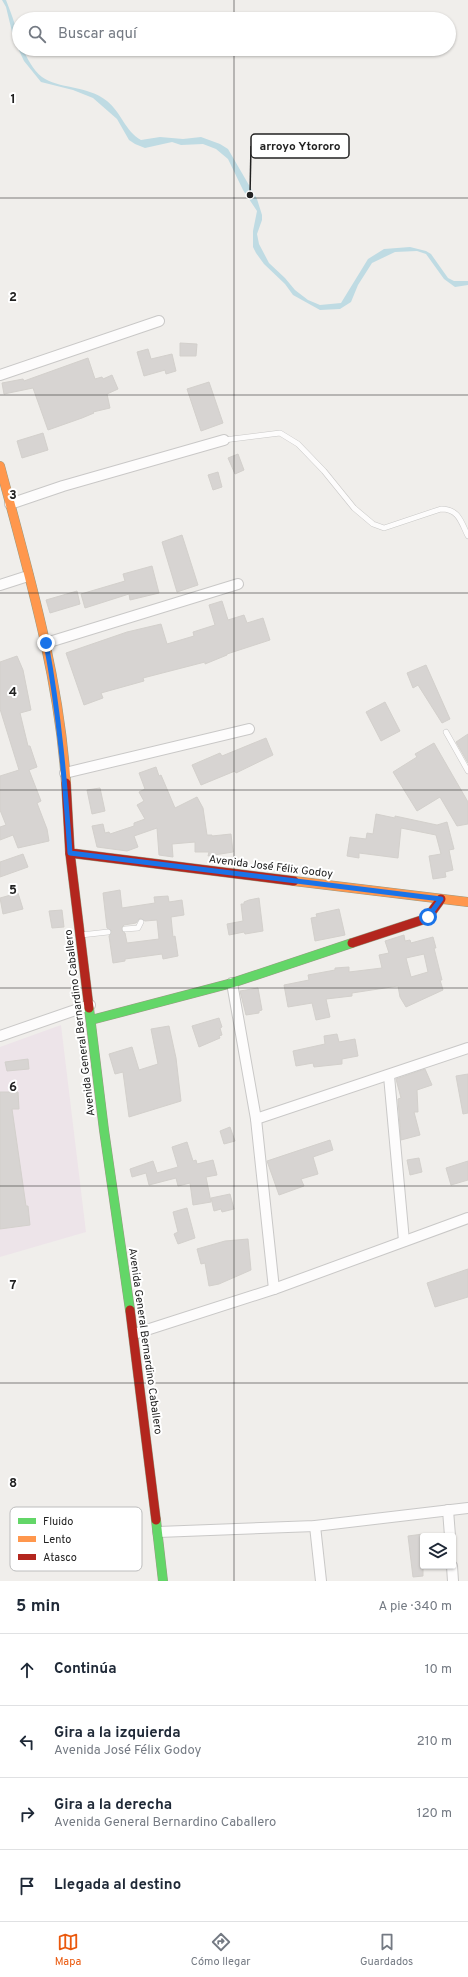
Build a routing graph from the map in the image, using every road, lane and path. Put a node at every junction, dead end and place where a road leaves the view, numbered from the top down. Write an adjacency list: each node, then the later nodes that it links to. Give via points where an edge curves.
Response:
1 (159, 321): 2 (street)
2 (0, 375)
3 (224, 440): 5 (street, via 63,486); 6 (lane, via 280,433 298,444 354,508 373,524 384,528 448,509 455,512)
4 (0, 466): 5 (main road, Avenida General Bernardino Caballero)
5 (10, 504): 7 (main road, Avenida General Bernardino Caballero)
6 (468, 536)
7 (28, 576): 9 (street); 10 (main road, Avenida General Bernardino Caballero)
8 (238, 584): 10 (street)
9 (0, 585)
10 (46, 643): 14 (main road, Avenida General Bernardino Caballero)
11 (249, 729): 14 (street)
12 (446, 732): 13 (lane)
13 (468, 771)
14 (65, 772): 15 (main road, Avenida General Bernardino Caballero)
15 (70, 853): 16 (main road, Avenida José Félix Godoy); 21 (main road, Avenida General Bernardino Caballero)
16 (441, 899): 17 (main road, Avenida José Félix Godoy); 22 (main road, via 428,917 422,920)
17 (468, 902)
18 (141, 922): 19 (lane, via 138,928)
19 (125, 930)
20 (108, 932): 21 (lane)
21 (81, 935): 23 (main road, Avenida General Bernardino Caballero)
22 (232, 983): 24 (main road); 28 (street)
23 (90, 1005): 24 (main road, Avenida General Bernardino Caballero); 25 (street)
24 (92, 1020): 32 (main road, Avenida General Bernardino Caballero, via 104,1130)
25 (0, 1036)
26 (468, 1048): 27 (street)
27 (389, 1076): 28 (street); 30 (street)
28 (256, 1119): 31 (street)
29 (468, 1218): 30 (street)
30 (404, 1241): 31 (street)
31 (274, 1289): 32 (street)
32 (134, 1334): 36 (main road, Avenida General Bernardino Caballero)
33 (468, 1508): 34 (street)
34 (448, 1510): 35 (street); 37 (street)
35 (315, 1526): 36 (street); 40 (street)
36 (158, 1532): 39 (main road, Avenida General Bernardino Caballero)
37 (450, 1533)
38 (452, 1569): 41 (street)
39 (163, 1581)
40 (321, 1581)
41 (453, 1581)

